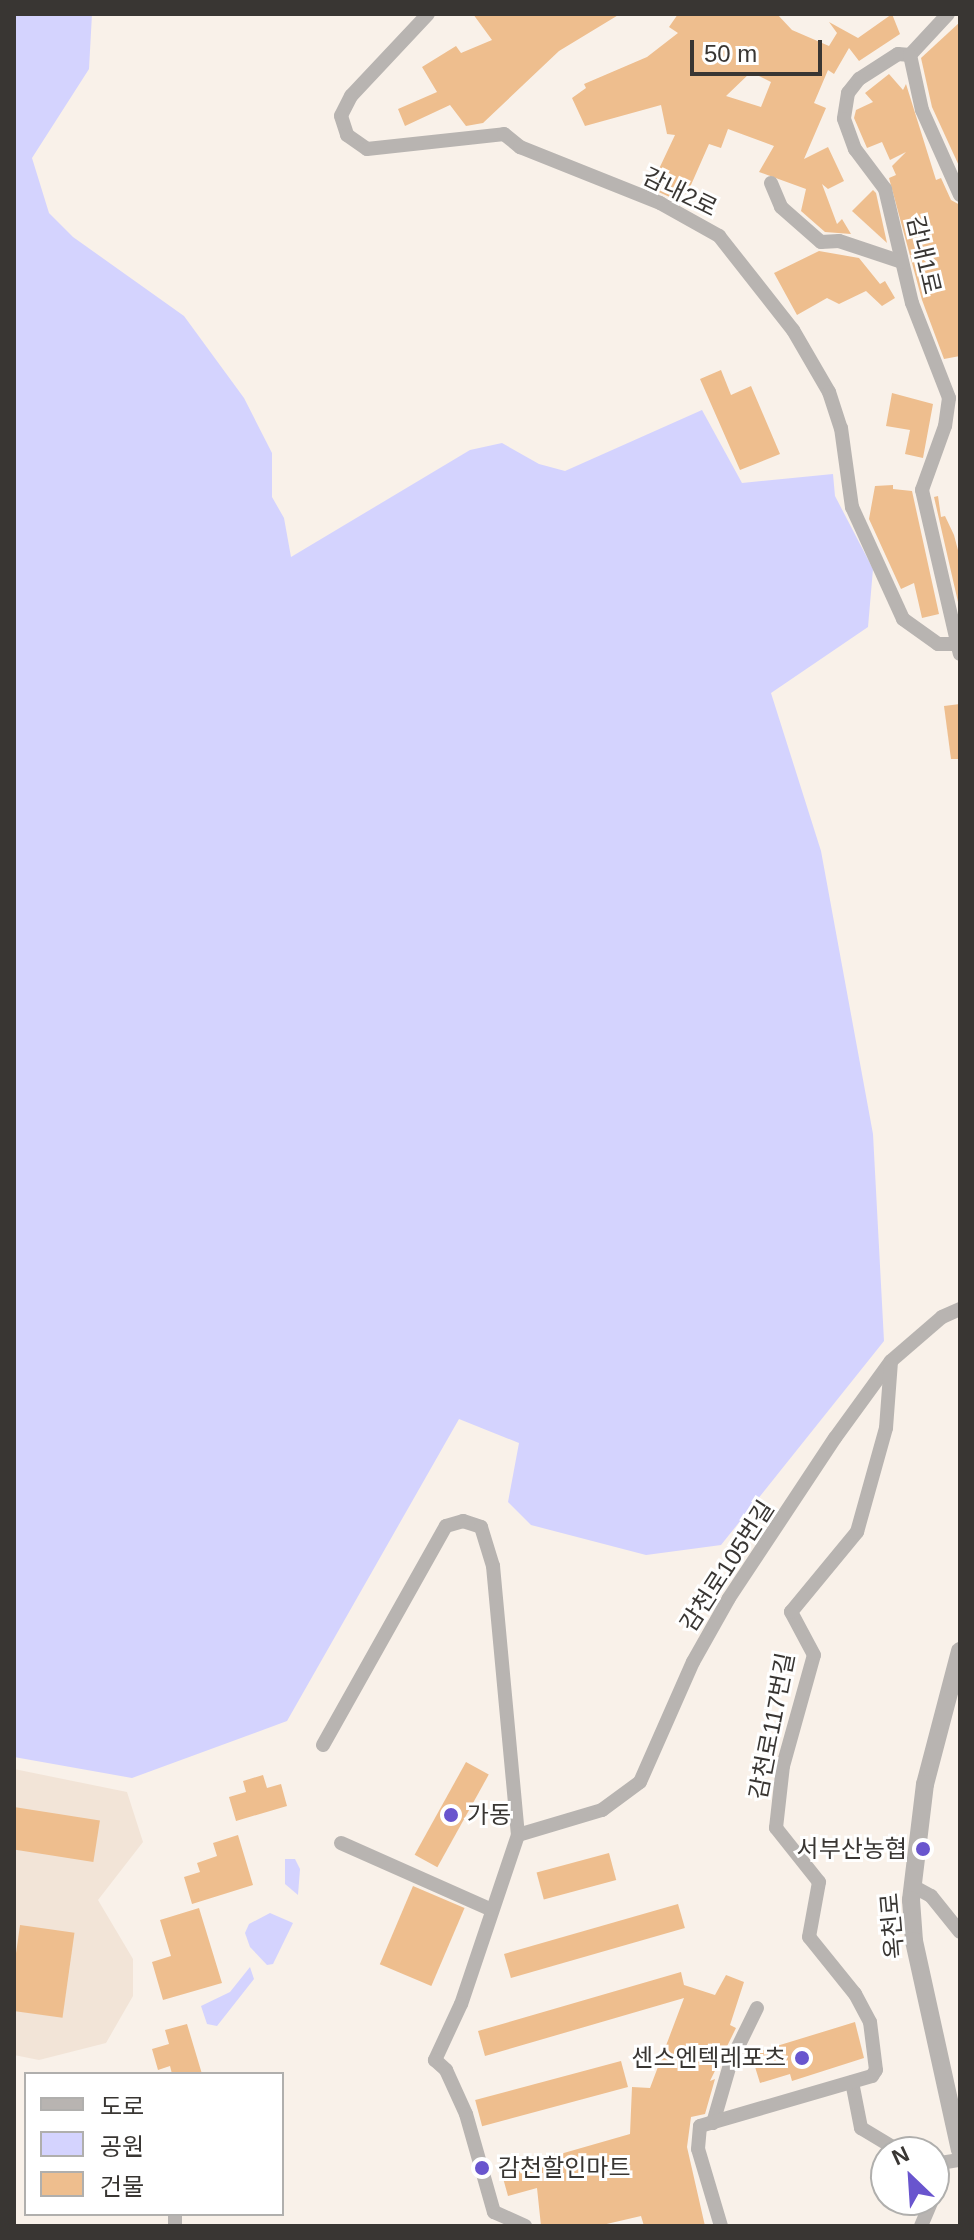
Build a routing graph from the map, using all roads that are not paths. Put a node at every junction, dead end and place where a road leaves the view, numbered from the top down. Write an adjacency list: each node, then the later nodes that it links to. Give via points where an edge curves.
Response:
1 (428, 14): 7 (street, 감내2로, via 351,96 341,116 347,135 367,149 504,134 520,147 660,203 719,236 793,330 829,392 841,428 852,507 903,619 938,644)
2 (948, 14): 3 (street, 감내1로)
3 (910, 55): 5 (street, via 922,110); 6 (street, 감내1로, via 898,54 859,79 844,109 855,149 885,189)
4 (771, 183): 6 (street, via 781,207 821,242 839,241)
5 (960, 195)
6 (902, 262): 7 (street, 감내1로, via 949,398 945,426 922,490)
7 (959, 649)
8 (960, 1309): 9 (street, 감천로105번길, via 942,1317)
9 (891, 1361): 12 (street, 감천로105번길, via 729,1598 693,1662 640,1782 602,1810); 18 (street, 감천로117번길, via 886,1428 857,1532 791,1612 814,1655 783,1766 776,1828 819,1882 809,1937 855,1994 870,2022 876,2070)
10 (960, 1651): 14 (street, 옥천로, via 925,1784)
11 (323, 1745): 12 (street, via 446,1526 463,1521 481,1527 493,1566)
12 (518, 1835): 15 (street)
13 (341, 1843): 15 (street)
14 (911, 1885): 16 (street, via 931,1896); 21 (street, 옥천로, via 914,1941)
15 (490, 1909): 22 (street, via 461,2004 435,2060 446,2070 466,2114 494,2212)
16 (960, 1932)
17 (757, 2008): 19 (street, via 731,2061)
18 (852, 2082): 19 (street); 20 (street, via 861,2128)
19 (713, 2123): 23 (street, via 697,2130 707,2193)
20 (874, 2136)
21 (960, 2150)
22 (525, 2226)
23 (721, 2226)

